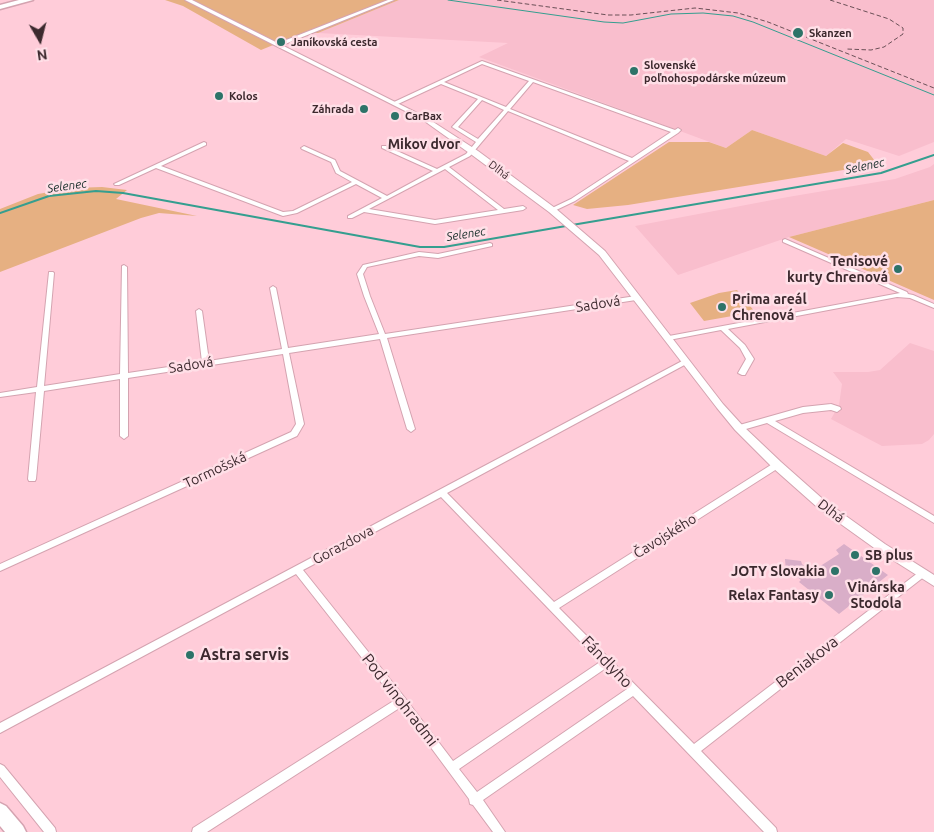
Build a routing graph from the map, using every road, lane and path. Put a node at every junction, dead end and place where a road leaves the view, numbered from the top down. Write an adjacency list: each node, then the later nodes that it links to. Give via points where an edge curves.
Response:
1 (16, 0): 5 (highway)
2 (29, 0): 5 (highway)
3 (188, 0): 6 (street, Dlhá)
4 (392, 0): 6 (street, via 283,42)
5 (0, 6)
6 (280, 46): 10 (street, Dlhá)
7 (532, 80): 8 (street, via 482,62); 11 (street); 17 (street, via 677,131)
8 (441, 82): 9 (street); 10 (street)
9 (481, 98): 11 (street); 12 (street, via 454,127)
10 (396, 103): 16 (street, Dlhá)
11 (507, 108): 12 (street); 17 (street)
12 (479, 142): 16 (street)
13 (204, 144): 18 (street)
14 (384, 147): 20 (street)
15 (304, 148): 21 (street, via 333,161 338,172)
16 (472, 150): 19 (street); 26 (street, Dlhá)
17 (632, 160): 26 (street)
18 (156, 166): 21 (street, via 283,214 295,212); 22 (street)
19 (446, 167): 20 (street); 27 (street)
20 (437, 172): 23 (street)
21 (356, 182): 23 (street)
22 (117, 184)
23 (385, 197): 25 (street)
24 (523, 208): 27 (street)
25 (362, 210): 27 (street, via 435,222); 28 (street)
26 (552, 210): 35 (street, Dlhá, via 602,252)
27 (502, 211)
28 (350, 217)
29 (785, 241): 34 (street)
30 (490, 245): 39 (street, via 438,256 419,254 365,266 360,274)
31 (124, 267): 45 (street)
32 (51, 274): 46 (street)
33 (273, 288): 41 (street, Tormošská)
34 (911, 296): 36 (street); 38 (street, via 897,295)
35 (636, 298): 39 (street, Sadová); 40 (street, Dlhá)
36 (934, 306)
37 (199, 311): 43 (street)
38 (723, 328): 40 (street); 44 (street, via 743,347 750,359)
39 (383, 336): 41 (street, Sadová); 51 (street)
40 (669, 338): 42 (street, Dlhá)
41 (286, 351): 43 (street, Sadová); 57 (street, Tormošská, via 300,424 294,434)
42 (686, 362): 50 (street, Dlhá); 55 (street, Gorazdova)
43 (206, 363): 45 (street, Sadová)
44 (742, 373)
45 (124, 376): 46 (street, Sadová); 52 (street)
46 (40, 388): 47 (street, Sadová); 54 (street)
47 (0, 395)
48 (837, 409): 49 (street, via 803,410)
49 (768, 420): 50 (street); 56 (street)
50 (739, 428): 53 (street, Dlhá)
51 (410, 429)
52 (124, 436)
53 (777, 465): 59 (street, Dlhá, via 821,504); 61 (street, Čavojského)
54 (32, 479)
55 (442, 493): 58 (street, Gorazdova); 61 (street, Fándlyho)
56 (934, 520)
57 (0, 568)
58 (298, 569): 64 (street, Pod vinohradmi); 65 (street, Gorazdova)
59 (922, 574): 60 (street, Dlhá); 66 (street, Beniakova)
60 (934, 581)
61 (553, 607): 62 (street, Fándlyho)
62 (607, 662): 63 (street, Fándlyho); 67 (street)
63 (634, 690): 66 (street, Fándlyho); 69 (street)
64 (402, 701): 67 (street, Pod vinohradmi); 73 (street)
65 (0, 728)
66 (693, 751): 75 (street, Fándlyho)
67 (452, 768): 69 (street, Pod vinohradmi)
68 (0, 770): 72 (street)
69 (474, 800): 74 (street, Pod vinohradmi)
70 (0, 812): 71 (main road)
71 (17, 832)
72 (51, 832)
73 (197, 832)
74 (500, 832)
75 (772, 832)

